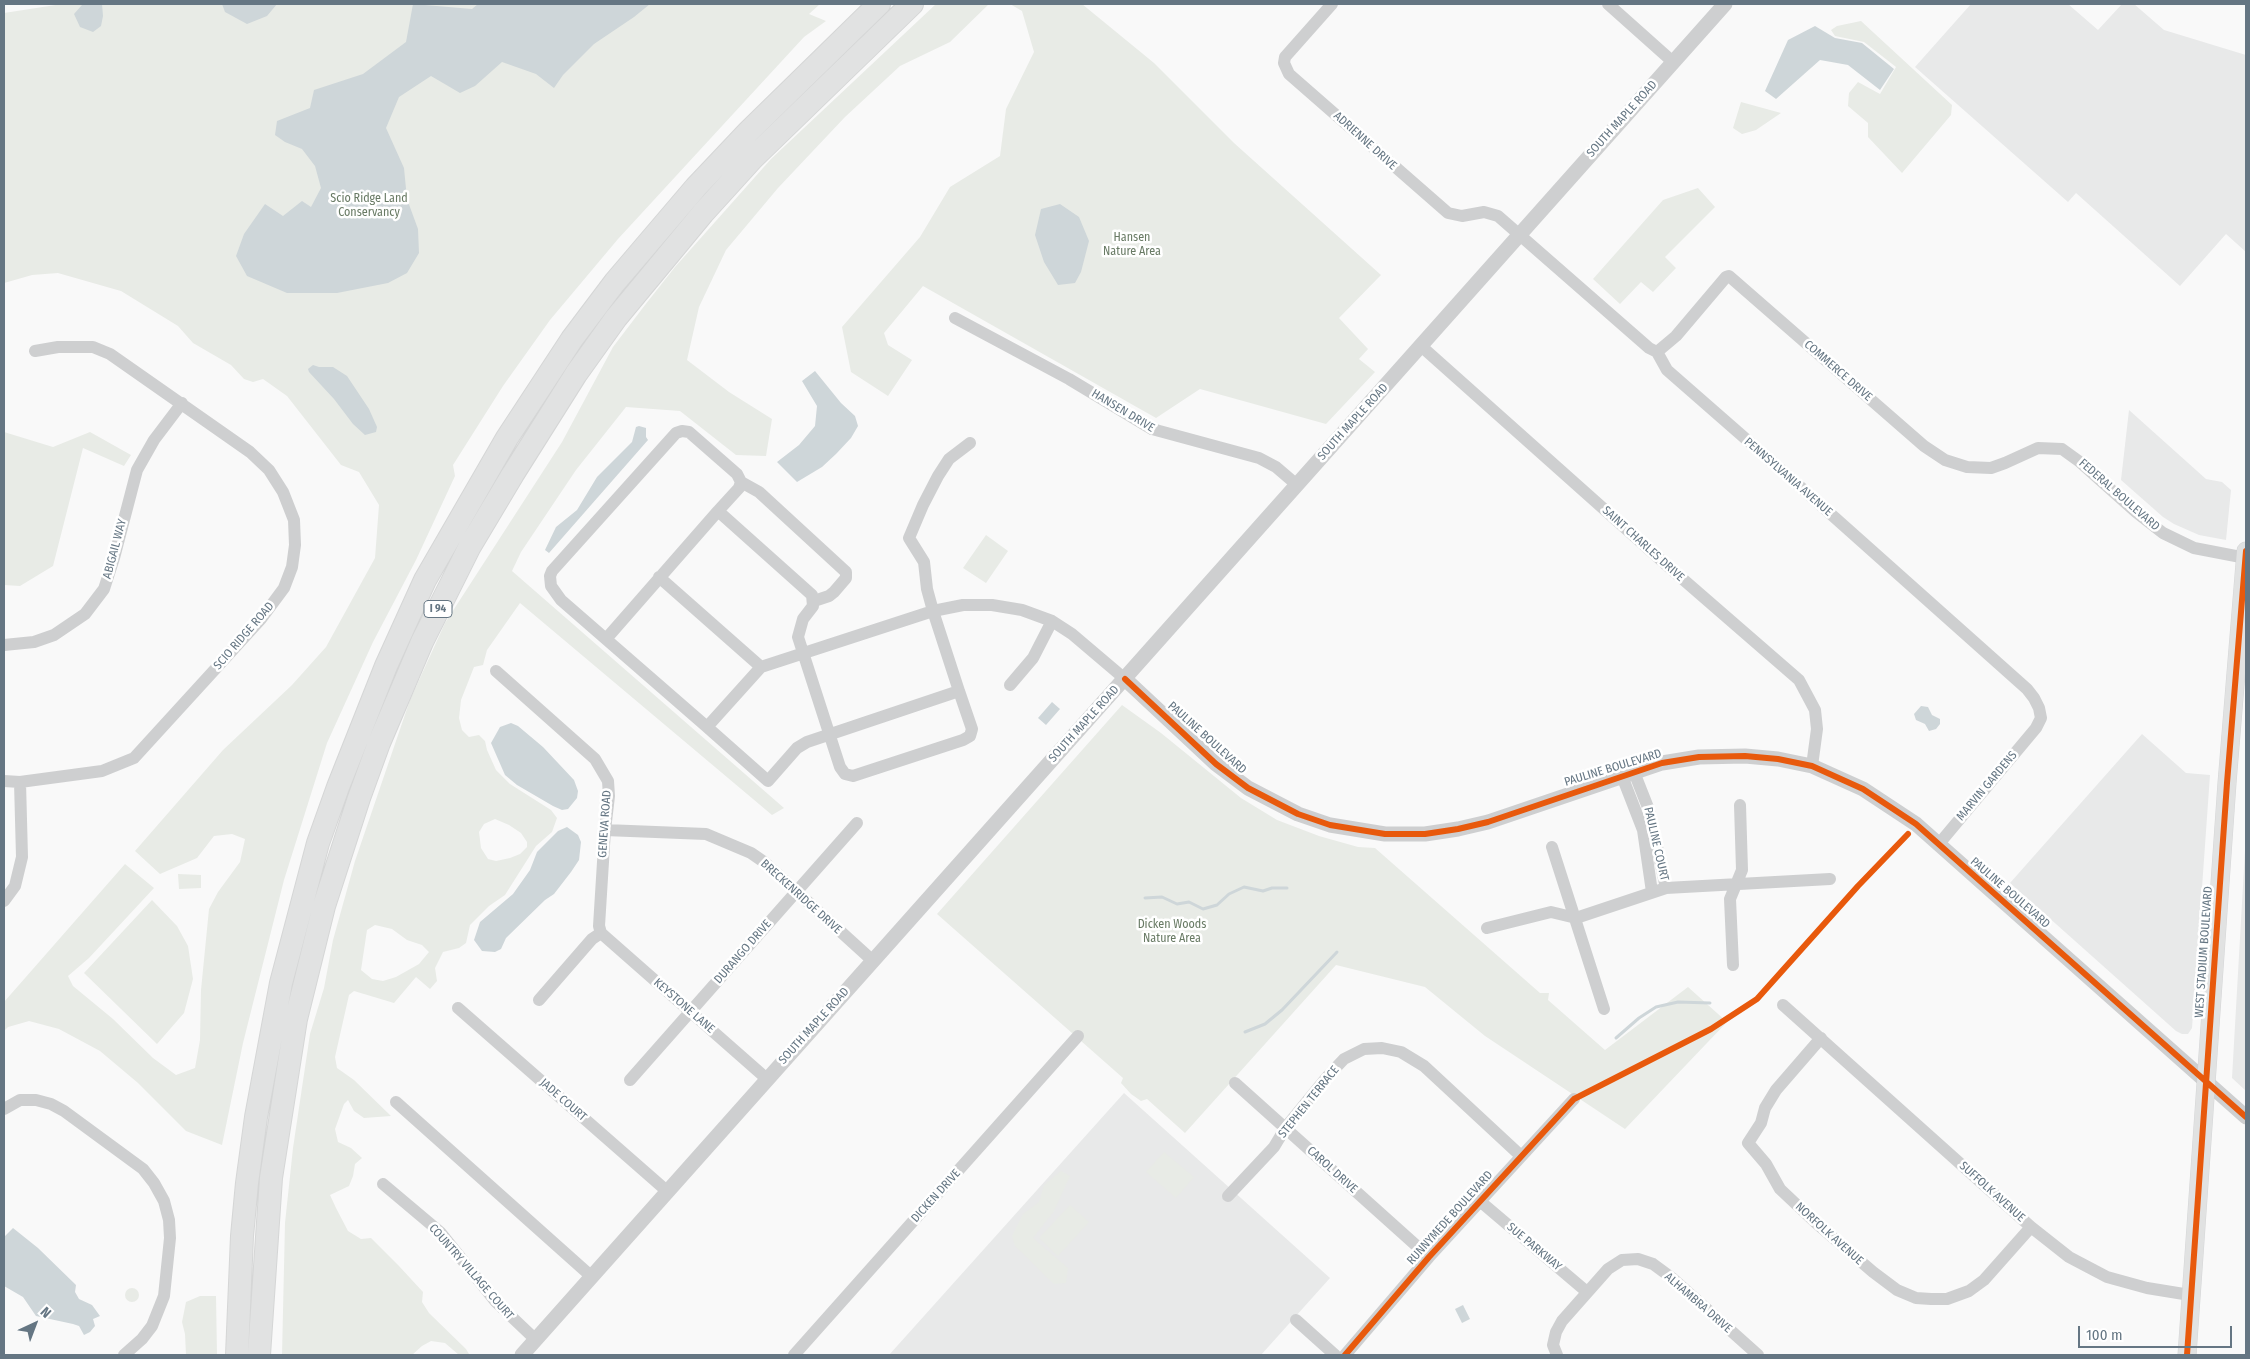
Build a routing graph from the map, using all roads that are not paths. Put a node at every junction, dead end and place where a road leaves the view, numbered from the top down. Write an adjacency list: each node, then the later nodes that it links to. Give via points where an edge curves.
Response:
1 (879, 4): 85 (highway, I 94, via 749,131 615,282 572,339 507,438 426,580 386,666 318,843 281,984 247,1183)
2 (912, 4): 86 (highway, I 94, via 752,159 616,318 503,490 470,546 422,642 359,798 324,906 296,1018 271,1178)
3 (1332, 4): 7 (street, ADRIENNE DRIVE, via 1285,57 1284,63 1290,74 1448,213 1462,216 1492,213)
4 (1608, 4): 6 (street)
5 (1725, 4): 6 (street, SOUTH MAPLE ROAD)
6 (1673, 62): 7 (street, SOUTH MAPLE ROAD)
7 (1519, 235): 9 (street, SOUTH MAPLE ROAD); 11 (street, PENNSYLVANIA AVENUE)
8 (955, 318): 16 (street, HANSEN DRIVE, via 1069,379 1152,429 1259,458 1276,467)
9 (1421, 346): 16 (street, SOUTH MAPLE ROAD); 36 (street, SAINT CHARLES DRIVE, via 1799,680 1815,710 1817,729)
10 (35, 351): 12 (street, SCIO RIDGE ROAD, via 93,347 110,354)
11 (1657, 352): 14 (street, COMMERCE DRIVE, via 1676,336 1729,276 1924,446 1945,460 1967,467 1990,468 2038,448); 34 (street, PENNSYLVANIA AVENUE, via 1667,370 2027,689 2039,708 2041,718)
12 (182, 403): 26 (street, ABIGAIL WAY, via 154,440 137,470 104,588 85,614 54,636); 39 (street, SCIO RIDGE ROAD, via 250,452 269,470 283,492 294,520 296,545 284,588 261,619 134,758 102,771)
13 (970, 443): 23 (street, via 949,459 938,476 910,538 924,562)
14 (2050, 447): 19 (street, FEDERAL BOULEVARD, via 2062,448 2069,453 2136,512 2170,537 2194,548)
15 (741, 482): 17 (street); 22 (street, via 759,492 846,572 846,578 834,592); 25 (street, via 737,474 689,432 676,433 552,571 551,586 555,592)
16 (1297, 485): 30 (street, SOUTH MAPLE ROAD)
17 (718, 511): 20 (street); 22 (street, via 809,590)
18 (2246, 550): 19 (main road, WEST STADIUM BOULEVARD)
19 (2246, 558): 21 (main road, WEST STADIUM BOULEVARD)
20 (659, 577): 25 (street); 28 (street)
21 (2245, 591): 65 (main road, WEST STADIUM BOULEVARD, via 2227,783)
22 (814, 601): 27 (street, via 803,619 798,637)
23 (933, 611): 24 (street, via 963,605 992,605 1022,610); 27 (street); 32 (street)
24 (1052, 622): 30 (street, via 1072,634); 31 (street, via 1033,658)
25 (606, 638): 33 (street)
26 (4, 645)
27 (804, 654): 28 (street); 35 (street)
28 (761, 667): 33 (street)
29 (496, 672): 42 (street, GENEVA ROAD, via 595,759 603,770 609,796)
30 (1125, 679): 37 (street, PAULINE BOULEVARD, via 1216,764 1248,788 1298,814 1330,825 1385,834 1425,834 1458,829 1488,822); 54 (street, SOUTH MAPLE ROAD)
31 (1010, 685)
32 (959, 691): 35 (street); 35 (street, via 972,729 964,740 853,776 845,774 840,767)
33 (706, 727): 35 (street, via 768,781 798,748)
34 (2036, 728): 43 (street, MARVIN GARDENS)
35 (830, 735)
36 (1812, 766): 37 (street, PAULINE BOULEVARD, via 1721,755 1662,763); 43 (street, PAULINE BOULEVARD, via 1879,798)
37 (1628, 774): 47 (street, PAULINE COURT, via 1649,810); 48 (street, PAULINE COURT, via 1643,830)
38 (4, 781): 39 (street, SCIO RIDGE ROAD)
39 (20, 782): 50 (street, via 22,858 15,886)
40 (1740, 805): 46 (street, via 1742,870)
41 (858, 823): 49 (street, DURANGO DRIVE)
42 (605, 830): 49 (street, BRECKENRIDGE DRIVE, via 706,834 751,853); 53 (street, GENEVA ROAD)
43 (1938, 844): 65 (street, PAULINE BOULEVARD)
44 (1552, 847): 51 (street)
45 (1830, 879): 46 (street, PAULINE COURT)
46 (1735, 885): 47 (street, PAULINE COURT); 55 (street, via 1730,899)
47 (1666, 888): 48 (street, PAULINE COURT)
48 (1652, 892): 51 (street, PAULINE COURT)
49 (795, 893): 54 (street, BRECKENRIDGE DRIVE); 60 (street, DURANGO DRIVE)
50 (4, 902)
51 (1576, 918): 52 (street, via 1552,912); 59 (street)
52 (1487, 928)
53 (601, 933): 56 (street, via 592,939); 60 (street, KEYSTONE LANE)
54 (873, 961): 63 (street, SOUTH MAPLE ROAD)
55 (1733, 965)
56 (540, 1000)
57 (1784, 1005): 62 (street, SUFFOLK AVENUE)
58 (458, 1008): 74 (street, JADE COURT)
59 (1604, 1009)
60 (690, 1012): 63 (street, KEYSTONE LANE); 64 (street, DURANGO DRIVE)
61 (1078, 1036): 88 (street, DICKEN DRIVE)
62 (1821, 1038): 77 (street, SUFFOLK AVENUE); 77 (street, NORFOLK AVENUE, via 1776,1090 1748,1143 1766,1164 1780,1189 1814,1222 1898,1290 1916,1298 1931,1299 1947,1299 1969,1291 1984,1280)
63 (767, 1079): 74 (street, SOUTH MAPLE ROAD)
64 (630, 1080)
65 (2206, 1082): 70 (street, PAULINE BOULEVARD); 81 (main road, WEST STADIUM BOULEVARD)
66 (1235, 1083): 71 (street, CAROL DRIVE)
67 (1574, 1099): 72 (street, RUNNYMEDE BOULEVARD)
68 (396, 1102): 79 (street)
69 (4, 1109): 84 (street, via 20,1100 36,1100 64,1111 143,1169 164,1201 170,1238 164,1296 152,1326 142,1340)
70 (2246, 1117)
71 (1286, 1127): 72 (street, STEPHEN TERRACE, via 1344,1059 1364,1049 1382,1048 1401,1052 1424,1066); 75 (street, STEPHEN TERRACE, via 1274,1147); 78 (street, CAROL DRIVE)
72 (1521, 1156): 76 (street, RUNNYMEDE BOULEVARD)
73 (383, 1184): 83 (street, COUNTRY VILLAGE COURT, via 440,1232 496,1302)
74 (668, 1192): 79 (street, SOUTH MAPLE ROAD)
75 (1228, 1196)
76 (1481, 1202): 78 (street, RUNNYMEDE BOULEVARD); 80 (street, SUE PARKWAY)
77 (2031, 1227): 81 (street, SUFFOLK AVENUE, via 2069,1257 2108,1277)
78 (1429, 1257): 90 (street, RUNNYMEDE BOULEVARD)
79 (592, 1277): 83 (street, SOUTH MAPLE ROAD)
80 (1587, 1292): 91 (street, via 1556,1332 1553,1345); 92 (street, ALHAMBRA DRIVE, via 1608,1269 1622,1260 1638,1259 1652,1264)
81 (2190, 1295): 93 (main road, WEST STADIUM BOULEVARD)
82 (1296, 1320): 89 (street)
83 (536, 1340): 87 (street, SOUTH MAPLE ROAD)
84 (124, 1355)
85 (238, 1355)
86 (259, 1355)
87 (522, 1355)
88 (794, 1355)
89 (1335, 1355)
90 (1345, 1355)
91 (1557, 1355)
92 (1758, 1355)
93 (2187, 1355)

